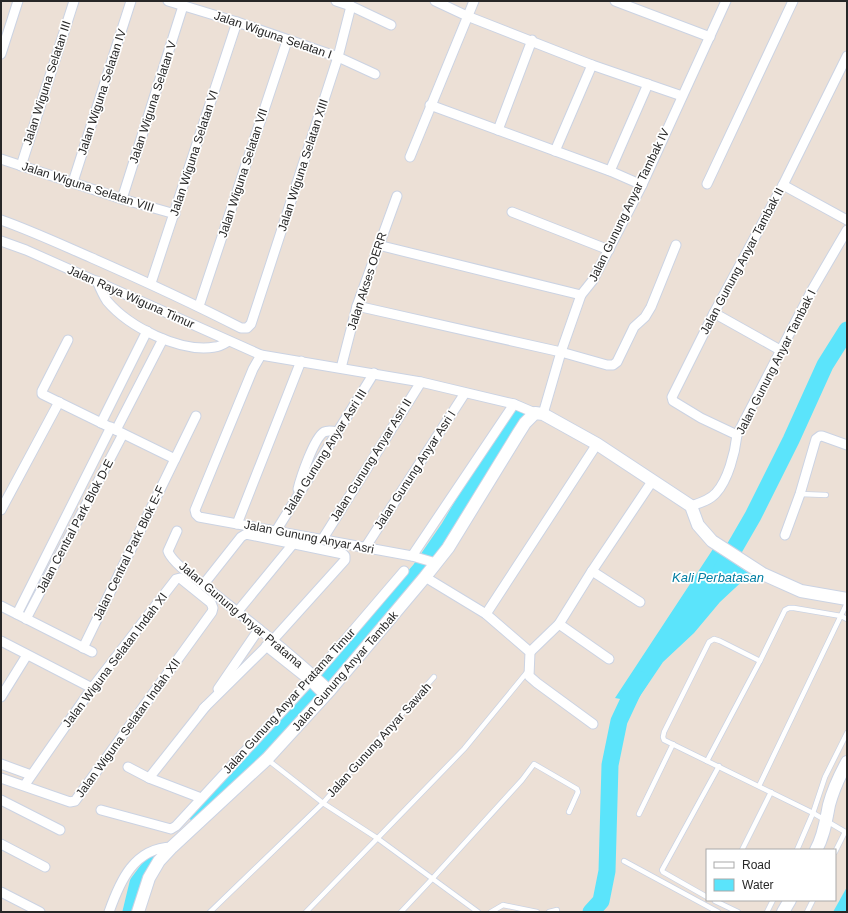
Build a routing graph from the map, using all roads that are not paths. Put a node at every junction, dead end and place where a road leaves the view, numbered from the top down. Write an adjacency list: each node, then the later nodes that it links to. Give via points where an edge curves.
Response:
1 (18, 1): 19 (street)
2 (74, 1): 31 (street, Jalan Wiguna Selatan III)
3 (131, 1): 33 (street, Jalan Wiguna Selatan IV)
4 (168, 1): 11 (street, Jalan Wiguna Selatan I)
5 (336, 1): 12 (street)
6 (435, 1): 13 (street)
7 (474, 1): 13 (street)
8 (616, 1): 16 (street)
9 (726, 1): 16 (street, Jalan Gunung Anyar Tambak IV)
10 (793, 1): 34 (street)
11 (183, 6): 14 (street, Jalan Wiguna Selatan I); 38 (street, Jalan Wiguna Selatan V)
12 (351, 6): 15 (street); 21 (street, Jalan Wiguna Selatan XIII)
13 (467, 16): 17 (street); 26 (street)
14 (237, 22): 18 (street, Jalan Wiguna Selatan I); 40 (street, Jalan Wiguna Selatan VI)
15 (391, 25)
16 (710, 37): 25 (street, Jalan Gunung Anyar Tambak IV)
17 (532, 40): 22 (street); 27 (street)
18 (287, 41): 21 (street, Jalan Wiguna Selatan I); 51 (street, Jalan Wiguna Selatan VII)
19 (1, 54)
20 (847, 56): 36 (street, Jalan Gunung Anyar Tambak II)
21 (338, 57): 23 (street, Jalan Wiguna Selatan I); 54 (street, Jalan Wiguna Selatan XIII)
22 (592, 64): 24 (street); 28 (street)
23 (375, 74)
24 (648, 84): 25 (street); 32 (street)
25 (682, 96): 35 (street, Jalan Gunung Anyar Tambak IV)
26 (430, 106): 27 (street); 29 (street)
27 (498, 130): 28 (street)
28 (555, 151): 32 (street)
29 (410, 157)
30 (1, 159): 31 (street, Jalan Wiguna Selatan VIII)
31 (20, 166): 33 (street, Jalan Wiguna Selatan VIII)
32 (610, 171): 35 (street)
33 (73, 182): 38 (street, Jalan Wiguna Selatan VIII)
34 (708, 184)
35 (642, 185): 47 (street, Jalan Gunung Anyar Tambak IV)
36 (783, 185): 42 (street); 53 (street, Jalan Gunung Anyar Tambak II)
37 (397, 196): 45 (street, Jalan Akses OERR)
38 (122, 199): 40 (street, Jalan Wiguna Selatan VIII)
39 (512, 212): 47 (street)
40 (175, 214): 49 (street, Jalan Wiguna Selatan VI)
41 (1, 220): 49 (street, Jalan Raya Wiguna Timur)
42 (847, 220)
43 (847, 230): 59 (street, Jalan Gunung Anyar Tambak I)
44 (1, 241): 48 (street, Jalan Raya Wiguna Timur)
45 (378, 245): 50 (street); 52 (street, Jalan Akses OERR)
46 (676, 245): 60 (street, via 651,307 645,317 634,326 617,362 607,365)
47 (609, 250): 50 (street, Jalan Gunung Anyar Tambak IV, via 593,280)
48 (97, 281): 55 (street, via 106,300); 58 (street, Jalan Raya Wiguna Timur)
49 (151, 283): 51 (street, Jalan Raya Wiguna Timur)
50 (581, 295): 60 (street, Jalan Gunung Anyar Tambak IV)
51 (199, 306): 54 (street, Jalan Raya Wiguna Timur, via 241,328 247,328)
52 (357, 306): 60 (street); 63 (street, Jalan Akses OERR)
53 (714, 313): 59 (street); 73 (street, Jalan Gunung Anyar Tambak II, via 672,399 702,418)
54 (251, 324)
55 (147, 331): 56 (street); 71 (street)
56 (163, 339): 58 (street, via 203,348); 72 (street)
57 (68, 340): 67 (street, via 42,391 42,394)
58 (229, 342): 61 (street, Jalan Raya Wiguna Timur)
59 (780, 350): 73 (street, Jalan Gunung Anyar Tambak I)
60 (561, 352): 69 (street, Jalan Gunung Anyar Tambak IV)
61 (261, 355): 62 (street, Jalan Raya Wiguna Timur); 82 (street, Jalan Gunung Anyar Asri, via 195,510 198,517)
62 (301, 362): 63 (street, Jalan Raya Wiguna Timur); 82 (street)
63 (341, 368): 64 (street, Jalan Raya Wiguna Timur)
64 (374, 373): 65 (street, Jalan Raya Wiguna Timur); 84 (street, Jalan Gunung Anyar Asri III)
65 (421, 382): 66 (street, Jalan Raya Wiguna Timur); 86 (street, Jalan Gunung Anyar Asri II)
66 (465, 393): 68 (street, Jalan Raya Wiguna Timur); 88 (street, Jalan Gunung Anyar Asri I)
67 (59, 402): 71 (street); 81 (street)
68 (514, 404): 69 (street, Jalan Raya Wiguna Timur); 89 (street)
69 (539, 413): 74 (street); 90 (street, Jalan Gunung Anyar Tambak, via 525,423 448,548)
70 (196, 416): 76 (street, Jalan Central Park Blok E-F)
71 (101, 423): 72 (street)
72 (117, 430): 76 (street); 101 (street, Jalan Central Park Blok D-E); 104 (street, Jalan Central Park Blok D-E)
73 (737, 435): 80 (street, Jalan Gunung Anyar Tambak I, via 723,483 716,494 703,503)
74 (597, 444): 77 (street); 102 (street)
75 (847, 445): 78 (street, via 822,436 816,439)
76 (175, 459): 110 (street, Jalan Central Park Blok E-F)
77 (653, 480): 80 (street); 91 (street)
78 (800, 494): 79 (lane); 85 (street)
79 (826, 495)
80 (691, 506): 95 (street, via 698,525 712,541 763,574 801,591)
81 (1, 510)
82 (237, 524): 84 (street, Jalan Gunung Anyar Asri)
83 (176, 531): 94 (street, Jalan Gunung Anyar Pratama, via 168,551 170,556)
84 (276, 531): 86 (street, Jalan Gunung Anyar Asri)
85 (785, 535)
86 (322, 540): 88 (street, Jalan Gunung Anyar Asri)
87 (293, 544): 94 (street, via 246,534); 99 (street); 109 (street, via 343,554 345,560)
88 (365, 548): 89 (street, Jalan Gunung Anyar Asri)
89 (414, 556): 90 (street, Jalan Gunung Anyar Asri)
90 (432, 562): 93 (street, Jalan Gunung Anyar Tambak)
91 (592, 570): 96 (street); 106 (street)
92 (404, 571): 118 (street, Jalan Gunung Anyar Pratama Timur)
93 (425, 577): 102 (street); 118 (street, Jalan Gunung Anyar Tambak)
94 (203, 585): 99 (street, Jalan Gunung Anyar Pratama)
95 (847, 600)
96 (640, 602)
97 (847, 603): 103 (lane)
98 (1, 606): 101 (street)
99 (238, 611): 107 (street, Jalan Gunung Anyar Pratama)
100 (212, 612): 119 (street, Jalan Wiguna Selatan Indah XI, via 211,603 178,578); 134 (street, Jalan Wiguna Selatan Indah XII, via 75,800 70,802)
101 (17, 614): 104 (street)
102 (486, 614): 112 (street)
103 (841, 616): 105 (lane); 115 (lane, via 794,608 785,610); 135 (lane)
104 (26, 619): 110 (street)
105 (847, 619)
106 (559, 624): 112 (street); 114 (street)
107 (259, 629): 109 (street, Jalan Gunung Anyar Pratama); 121 (street)
108 (1, 641): 113 (street)
109 (269, 643): 118 (street, Jalan Gunung Anyar Pratama); 121 (street)
110 (83, 648): 111 (street)
111 (92, 652)
112 (530, 652): 116 (street)
113 (27, 655): 119 (street); 120 (street)
114 (609, 659)
115 (760, 661): 124 (lane, via 720,641 714,639 709,642 664,732 664,740); 126 (lane)
116 (528, 671): 122 (street, via 529,676 537,683); 147 (lane, via 464,749)
117 (434, 676): 139 (lane, Jalan Gunung Anyar Sawah)
118 (319, 685): 125 (street, Jalan Gunung Anyar Tambak); 137 (street, Jalan Gunung Anyar Pratama Timur)
119 (92, 688): 131 (street, Jalan Wiguna Selatan Indah XI)
120 (1, 697)
121 (203, 710): 133 (street)
122 (593, 724)
123 (847, 733): 142 (lane, via 825,777)
124 (673, 744): 126 (lane); 143 (lane)
125 (267, 759): 139 (lane, Jalan Gunung Anyar Sawah); 149 (street, Jalan Gunung Anyar Tambak)
126 (707, 761): 129 (lane)
127 (847, 762): 144 (street, via 836,785)
128 (1, 764): 131 (street)
129 (719, 766): 135 (lane); 158 (lane, via 662,870)
130 (128, 767): 133 (street)
131 (31, 775): 134 (street, Jalan Wiguna Selatan Indah XI)
132 (1, 778): 134 (street, Jalan Wiguna Selatan Indah XII)
133 (149, 778): 137 (street)
134 (24, 786)
135 (759, 786): 136 (lane)
136 (771, 792): 142 (lane); 150 (lane)
137 (200, 798): 140 (street, Jalan Gunung Anyar Pratama Timur, via 171,829)
138 (1, 800): 145 (street)
139 (323, 803): 147 (lane, Jalan Gunung Anyar Sawah); 167 (lane, Jalan Gunung Anyar Sawah)
140 (101, 810)
141 (569, 812): 156 (lane, via 577,789 534,764)
142 (813, 813): 144 (lane); 151 (lane)
143 (639, 814)
144 (827, 821): 146 (lane); 152 (street)
145 (60, 830)
146 (846, 832): 153 (lane)
147 (377, 838): 156 (lane, Jalan Gunung Anyar Sawah); 168 (lane)
148 (1, 844): 155 (street)
149 (171, 847): 165 (street, via 150,851 136,861 122,879); 166 (street, Jalan Gunung Anyar Tambak, via 149,878)
150 (742, 849)
151 (797, 849)
152 (816, 849)
153 (836, 850)
154 (624, 861): 174 (lane)
155 (45, 867)
156 (432, 879): 169 (lane); 170 (lane, Jalan Gunung Anyar Sawah)
157 (1, 892): 164 (street)
158 (706, 896)
159 (717, 901): 175 (lane)
160 (772, 901): 176 (lane)
161 (789, 901): 177 (street)
162 (812, 901): 178 (lane)
163 (557, 910): 173 (lane)
164 (40, 912)
165 (109, 912)
166 (138, 912)
167 (210, 912)
168 (306, 912)
169 (401, 912)
170 (478, 912)
171 (491, 912): 172 (lane, via 503,905)
172 (537, 912)
173 (549, 912)
174 (718, 912)
175 (738, 912)
176 (767, 912)
177 (783, 912)
178 (807, 912)

